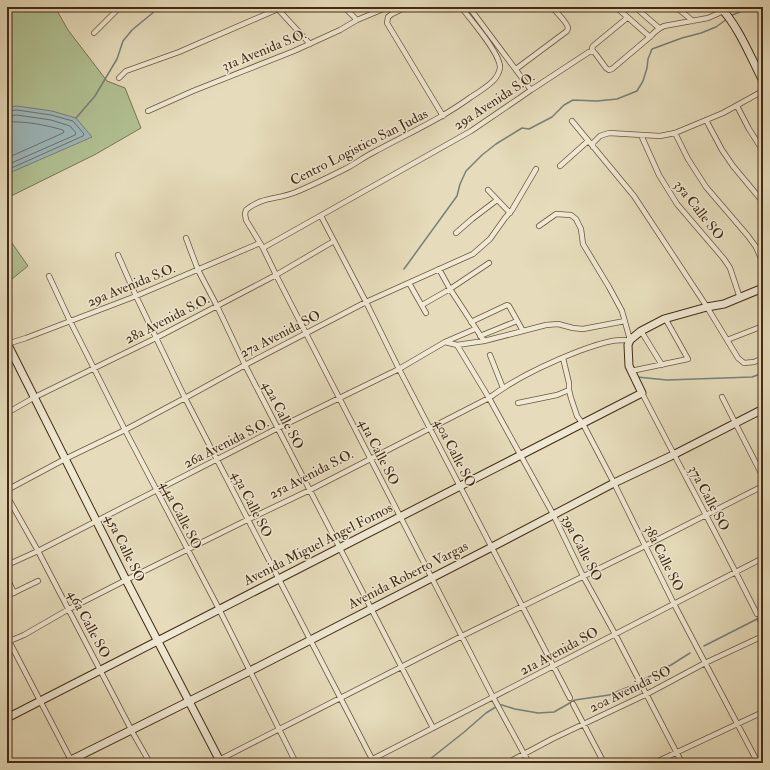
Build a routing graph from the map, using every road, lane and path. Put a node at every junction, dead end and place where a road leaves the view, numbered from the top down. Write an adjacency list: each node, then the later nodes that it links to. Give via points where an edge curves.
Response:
1 (120, 7): 18 (street)
2 (344, 7): 15 (street)
3 (388, 7): 15 (street, 31a Avenida S.O.)
4 (406, 7): 29 (street, Centro Logistico San Judas, via 388,17 387,23)
5 (461, 7): 29 (street, Centro Logistico San Judas, via 494,51 500,66 493,81)
6 (469, 7): 22 (street)
7 (552, 7): 22 (street, via 568,26 567,31)
8 (616, 7): 12 (street)
9 (635, 7): 17 (street)
10 (676, 7): 16 (street)
11 (278, 8): 20 (street); 23 (street, via 179,52 126,71)
12 (622, 9): 14 (street)
13 (725, 9): 16 (street, via 708,18); 24 (street)
14 (627, 18): 19 (street); 21 (street, via 593,46)
15 (357, 20): 20 (street, 31a Avenida S.O.)
16 (692, 21): 17 (street)
17 (659, 28): 19 (street)
18 (94, 33)
19 (650, 37): 21 (street, via 609,70)
20 (310, 44): 28 (street, 31a Avenida S.O.)
21 (593, 51): 25 (street, 29a Avenida S.O.)
22 (516, 69): 25 (street)
23 (119, 78)
24 (763, 81)
25 (530, 90): 44 (street, 29a Avenida S.O., via 471,131)
26 (763, 91): 27 (street)
27 (737, 106): 30 (street); 36 (street)
28 (148, 111)
29 (442, 116): 43 (street, Centro Logistico San Judas, via 313,185 280,198 255,203)
30 (706, 120): 32 (street); 41 (street, via 733,166)
31 (572, 121): 34 (street)
32 (675, 134): 33 (street); 53 (street, via 706,187 756,246)
33 (640, 135): 35 (street, via 609,133 595,140); 62 (street, 35a Calle SO, via 659,175 677,204 730,268)
34 (588, 141): 35 (street); 37 (street)
35 (593, 147): 66 (street, via 634,196)
36 (763, 151)
37 (560, 166)
38 (536, 169): 42 (street, 27a Avenida SO)
39 (488, 190): 40 (street)
40 (497, 200): 42 (street); 46 (street)
41 (763, 202)
42 (510, 213): 54 (street, 27a Avenida SO, via 490,239 472,254)
43 (245, 214): 49 (street, 41a Calle SO)
44 (321, 216): 48 (street, 40a Calle SO); 50 (street, 29a Avenida S.O.)
45 (539, 226): 71 (street, via 556,214 571,215 576,219 581,229 583,244 622,311)
46 (456, 233)
47 (186, 238): 55 (street, 42a Calle SO)
48 (334, 241): 57 (street, 28a Avenida S.O.); 63 (street, 40a Calle SO)
49 (260, 243): 50 (street, 41a Calle SO); 55 (street, 29a Avenida S.O.)
50 (264, 248): 57 (street, 41a Calle SO)
51 (118, 255): 61 (street, 43a Calle SO)
52 (489, 263): 60 (street)
53 (763, 263)
54 (439, 269): 58 (street, 27a Avenida SO); 60 (street)
55 (198, 270): 61 (street, 29a Avenida S.O.); 65 (street, 42a Calle SO)
56 (49, 276): 69 (street, 44a Calle SO)
57 (276, 276): 65 (street, 28a Avenida S.O.); 77 (street, 41a Calle SO)
58 (409, 283): 63 (street, 27a Avenida SO); 64 (street)
59 (763, 288): 62 (street)
60 (450, 289): 64 (street); 72 (street)
61 (136, 296): 69 (street, 29a Avenida S.O.); 79 (street, 43a Calle SO)
62 (740, 298): 66 (street)
63 (366, 302): 77 (street, 27a Avenida SO); 92 (street, 40a Calle SO)
64 (422, 305): 67 (street)
65 (217, 306): 79 (street, 28a Avenida S.O.); 89 (street, 42a Calle SO)
66 (706, 307): 68 (street); 81 (street)
67 (426, 313)
68 (665, 318): 76 (street); 90 (street, via 688,359)
69 (70, 321): 84 (street, 29a Avenida S.O.); 91 (street, 44a Calle SO)
70 (517, 321): 72 (street, via 507,305); 75 (street); 78 (street)
71 (624, 321): 75 (street, via 583,329 558,324); 80 (street)
72 (471, 322): 74 (street)
73 (763, 326): 81 (street)
74 (475, 328): 78 (street); 83 (street, 26a Avenida S.O.)
75 (523, 331): 82 (street)
76 (641, 331): 80 (street); 90 (street)
77 (305, 333): 89 (street, 27a Avenida SO); 101 (street, 41a Calle SO)
78 (480, 336): 82 (street)
79 (156, 338): 91 (street, 28a Avenida S.O.); 99 (street, 43a Calle SO)
80 (630, 340): 87 (street, 25a Avenida S.O., via 612,341); 93 (street, via 628,345)
81 (727, 340): 88 (street, via 744,363)
82 (484, 341): 85 (street)
83 (445, 342): 85 (street); 92 (street, 26a Avenida S.O.)
84 (7, 344): 98 (street, 45a Calle SO)
85 (457, 345): 100 (street, 39a Calle SO)
86 (490, 355): 94 (street)
87 (563, 358): 94 (street, 25a Avenida S.O.); 95 (street, 38a Calle SO)
88 (763, 358)
89 (245, 365): 99 (street, 27a Avenida SO); 107 (street, 42a Calle SO)
90 (662, 365): 93 (street)
91 (94, 368): 98 (street, 28a Avenida S.O.); 109 (street, 44a Calle SO)
92 (399, 369): 101 (street, 26a Avenida S.O.); 108 (street, 40a Calle SO)
93 (631, 371): 96 (street)
94 (503, 388): 100 (street, 25a Avenida S.O.)
95 (569, 390): 102 (street); 106 (street, 38a Calle SO, via 577,416)
96 (642, 393): 106 (street, Avenida Miguel Angel Fornos); 110 (street, 37a Calle SO)
97 (722, 396): 105 (street)
98 (34, 397): 104 (street, 28a Avenida S.O.); 113 (street, 45a Calle SO)
99 (185, 398): 109 (street, 27a Avenida SO); 114 (street, 43a Calle SO)
100 (489, 398): 108 (street, 25a Avenida S.O.); 111 (street, 39a Calle SO)
101 (339, 399): 107 (street, 26a Avenida S.O.); 112 (street, 41a Calle SO)
102 (518, 403)
103 (763, 409): 105 (street, Avenida Roberto Vargas)
104 (7, 413)
105 (735, 423): 110 (street, Avenida Roberto Vargas); 115 (street)
106 (583, 424): 111 (street, Avenida Miguel Angel Fornos); 116 (street, 38a Calle SO)
107 (278, 428): 114 (street, 26a Avenida S.O.); 120 (street, 42a Calle SO)
108 (430, 428): 112 (street, 25a Avenida S.O.); 117 (street, 40a Calle SO)
109 (125, 430): 113 (street, 27a Avenida SO); 121 (street, 44a Calle SO)
110 (673, 455): 116 (street, Avenida Roberto Vargas); 124 (street, 37a Calle SO)
111 (521, 456): 117 (street, Avenida Miguel Angel Fornos); 123 (street, 39a Calle SO)
112 (370, 458): 120 (street, 25a Avenida S.O.); 125 (street, 41a Calle SO)
113 (66, 459): 119 (street, 27a Avenida SO); 127 (street, 45a Calle SO)
114 (216, 460): 121 (street, 26a Avenida S.O.); 126 (street, 43a Calle SO)
115 (763, 477)
116 (614, 483): 123 (street, Avenida Roberto Vargas); 128 (street, 38a Calle SO)
117 (460, 486): 125 (street, Avenida Miguel Angel Fornos); 129 (street, 40a Calle SO)
118 (763, 486): 124 (street)
119 (7, 490)
120 (310, 490): 126 (street, 25a Avenida S.O.); 130 (street, 42a Calle SO)
121 (157, 491): 127 (street, 26a Avenida S.O.); 131 (street, 44a Calle SO)
122 (7, 496): 132 (street, 46a Calle SO)
123 (553, 514): 129 (street, Avenida Roberto Vargas); 136 (street, 39a Calle SO)
124 (706, 515): 128 (street); 135 (street, 37a Calle SO)
125 (400, 516): 130 (street, Avenida Miguel Angel Fornos); 137 (street, 41a Calle SO)
126 (247, 520): 131 (street, 25a Avenida S.O.); 139 (street, 43a Calle SO)
127 (97, 521): 132 (street, 26a Avenida S.O.); 140 (street, 45a Calle SO)
128 (645, 546): 136 (street); 144 (street, 38a Calle SO)
129 (492, 547): 137 (street, Avenida Roberto Vargas); 145 (street, 40a Calle SO)
130 (339, 548): 139 (street, Avenida Miguel Angel Fornos); 146 (street, 42a Calle SO)
131 (187, 550): 140 (street, 25a Avenida S.O.); 148 (street, 44a Calle SO)
132 (38, 551): 134 (street, 26a Avenida S.O.); 147 (street, 46a Calle SO)
133 (763, 558): 135 (street, 21a Avenida SO)
134 (7, 565)
135 (736, 572): 144 (street, 21a Avenida SO); 149 (street, 37a Calle SO)
136 (583, 576): 145 (street); 150 (street, 39a Calle SO)
137 (431, 577): 146 (street, Avenida Roberto Vargas); 151 (street, 41a Calle SO)
138 (7, 578): 142 (street)
139 (278, 579): 148 (street, Avenida Miguel Angel Fornos); 153 (street, 43a Calle SO)
140 (126, 580): 147 (street, 25a Avenida S.O.); 155 (street, 45a Calle SO)
141 (38, 581): 142 (street)
142 (14, 593): 143 (street)
143 (7, 596)
144 (674, 604): 150 (street, 21a Avenida SO); 156 (street, 38a Calle SO)
145 (522, 607): 151 (street); 157 (street, 40a Calle SO)
146 (371, 608): 153 (street, Avenida Roberto Vargas); 158 (street, 42a Calle SO)
147 (69, 609): 154 (street, 25a Avenida S.O., via 24,635); 159 (street, 46a Calle SO)
148 (219, 609): 155 (street, Avenida Miguel Angel Fornos); 160 (street, 44a Calle SO)
149 (757, 614)
150 (615, 634): 157 (street, 21a Avenida SO); 161 (street, 39a Calle SO)
151 (462, 636): 158 (street); 162 (street, 41a Calle SO)
152 (763, 636): 156 (street, 20a Avenida SO)
153 (310, 640): 160 (street, Avenida Roberto Vargas); 163 (street, 43a Calle SO)
154 (8, 641): 165 (street)
155 (157, 641): 159 (street, Avenida Miguel Angel Fornos); 166 (street, 45a Calle SO)
156 (705, 663): 161 (street, 20a Avenida SO); 171 (street, 38a Calle SO)
157 (554, 666): 162 (street, 21a Avenida SO); 164 (street, 40a Calle SO)
158 (402, 667): 163 (street); 172 (street, 42a Calle SO)
159 (101, 670): 165 (street, Avenida Miguel Angel Fornos); 173 (street, 46a Calle SO)
160 (250, 671): 166 (street, Avenida Roberto Vargas); 174 (street, 44a Calle SO)
161 (647, 694): 170 (street, 20a Avenida SO); 175 (street, 39a Calle SO)
162 (493, 697): 172 (street, 21a Avenida SO); 176 (street, 41a Calle SO)
163 (341, 698): 174 (street); 177 (street, 43a Calle SO)
164 (570, 698)
165 (40, 701): 169 (street, Avenida Miguel Angel Fornos); 178 (street)
166 (188, 702): 173 (street, Avenida Roberto Vargas); 179 (street, 45a Calle SO)
167 (574, 704): 170 (street)
168 (763, 712): 171 (street)
169 (7, 718)
170 (584, 724): 176 (street, 20a Avenida SO); 185 (street)
171 (738, 724): 175 (street); 188 (street, 38a Calle SO)
172 (433, 728): 177 (street, 21a Avenida SO)
173 (132, 730): 178 (street, Avenida Roberto Vargas); 180 (street, 46a Calle SO)
174 (279, 730): 179 (street); 181 (street, 44a Calle SO)
175 (676, 752): 186 (street); 187 (street, 39a Calle SO)
176 (524, 754): 183 (street, 20a Avenida SO); 184 (street, 41a Calle SO)
177 (372, 759): 182 (street, 21a Avenida SO)
178 (69, 762)
179 (218, 762)
180 (150, 763)
181 (296, 763)
182 (364, 763)
183 (507, 763)
184 (528, 763)
185 (604, 763)
186 (654, 763)
187 (682, 763)
188 (758, 763)

